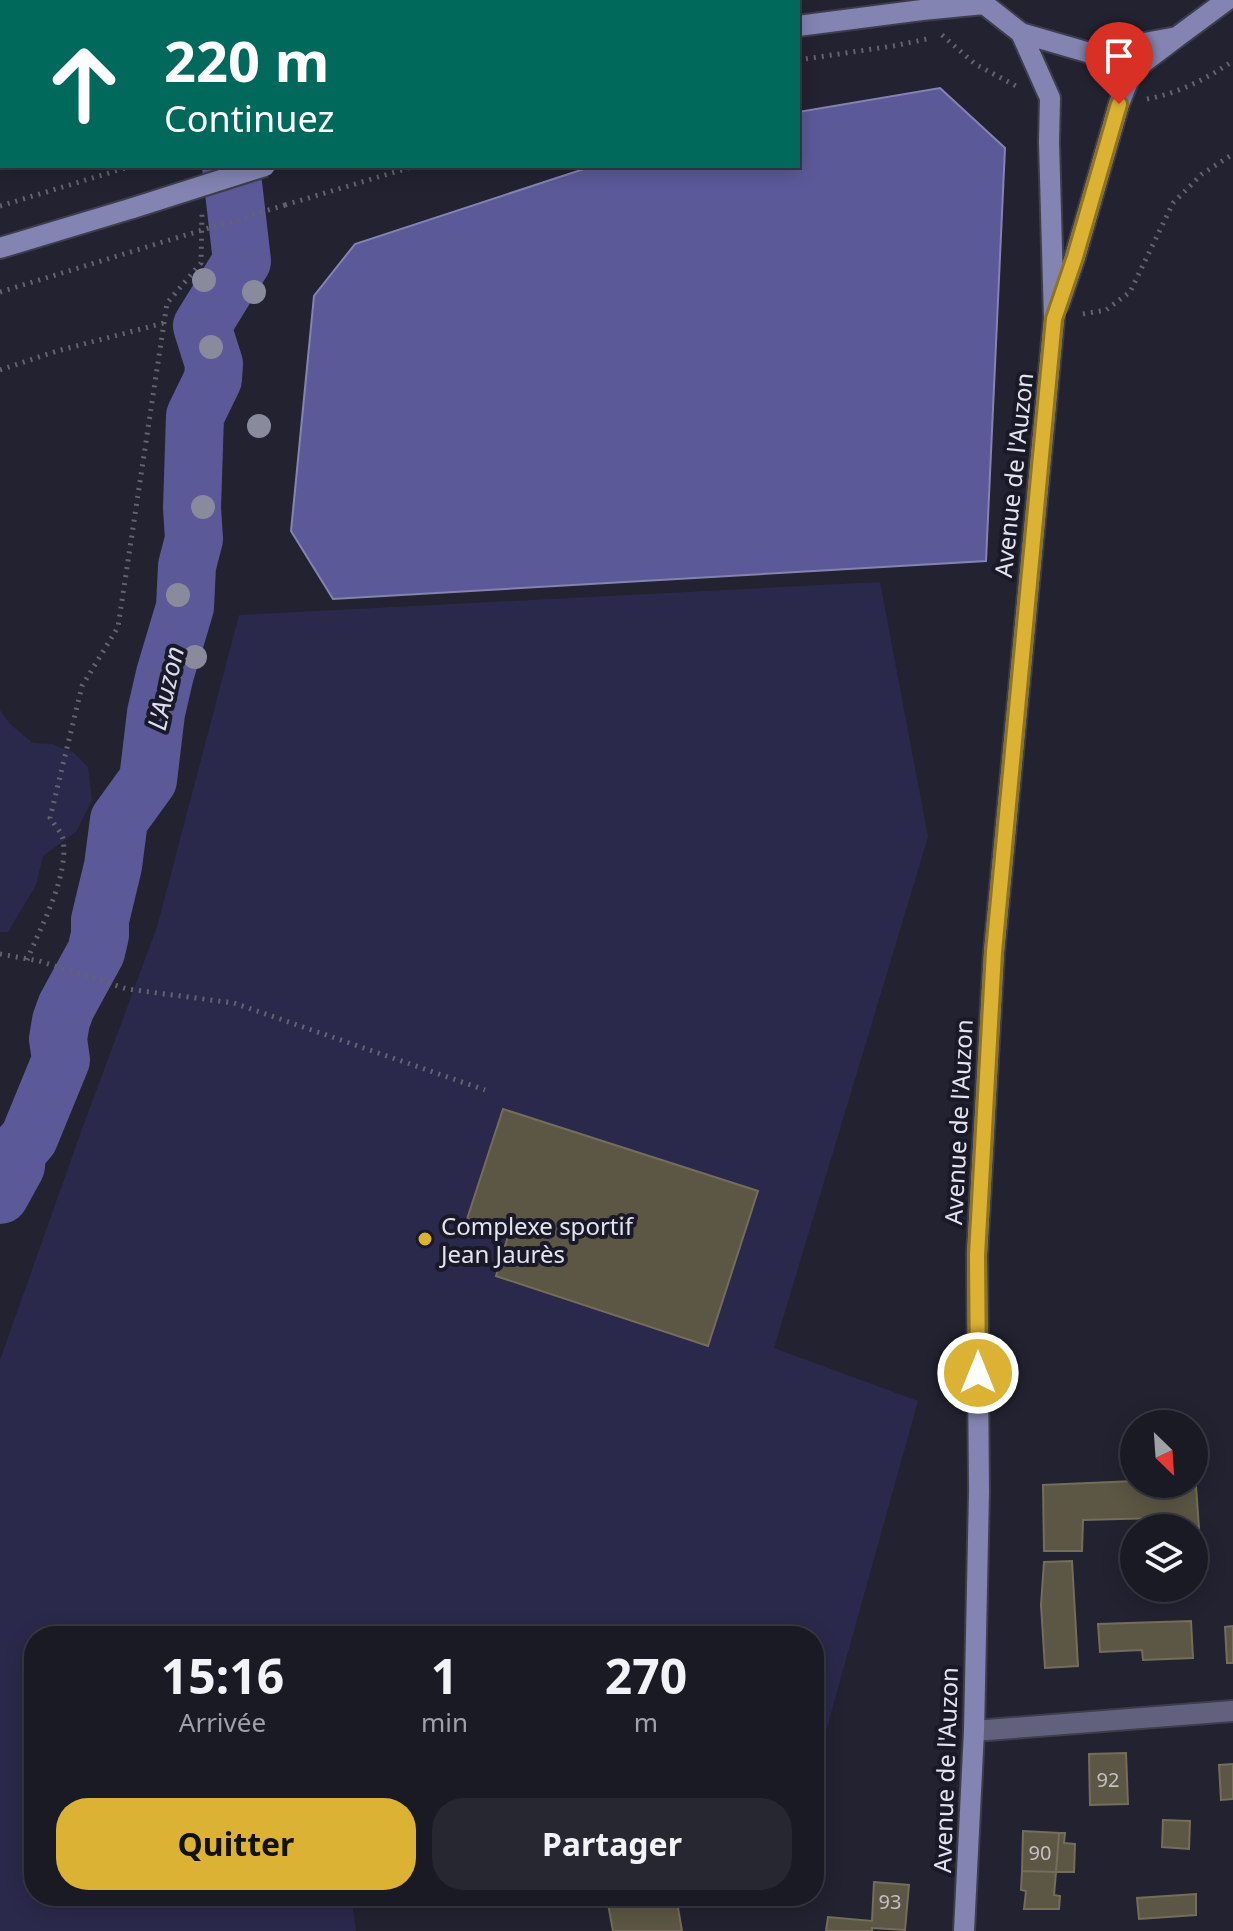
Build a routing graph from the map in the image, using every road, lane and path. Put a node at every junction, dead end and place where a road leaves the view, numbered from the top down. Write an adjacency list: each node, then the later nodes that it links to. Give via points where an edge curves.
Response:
1 (1227, 0): 7 (main road)
2 (982, 2): 3 (main road); 5 (main road)
3 (922, 10): 4 (main road); 6 (path)
4 (800, 26)
5 (1021, 33): 7 (main road, via 1090,53); 9 (main road)
6 (943, 36): 8 (path); 9 (path, via 987,71)
7 (1177, 37): 18 (main road, via 1132,71)
8 (800, 60)
9 (1050, 98): 18 (main road)
10 (1233, 154): 18 (path, via 1202,174 1173,203 1130,292 1106,310)
11 (125, 168): 14 (path)
12 (259, 168): 16 (main road, bridge)
13 (408, 168): 17 (path, bridge)
14 (0, 206)
15 (202, 208): 19 (path, via 201,263 167,303)
16 (0, 248)
17 (0, 292)
18 (1054, 319): 25 (main road, Avenue de l'Auzon, via 997,920 977,1255)
19 (164, 323): 20 (path); 22 (path, via 118,627 82,686 50,818 63,836 63,866)
20 (0, 370)
21 (0, 954): 22 (path)
22 (27, 960): 23 (path, via 127,989 234,1003)
23 (485, 1090)
24 (1233, 1711): 25 (street)
25 (974, 1731): 26 (main road, Avenue de l'Auzon)
26 (964, 1931)

